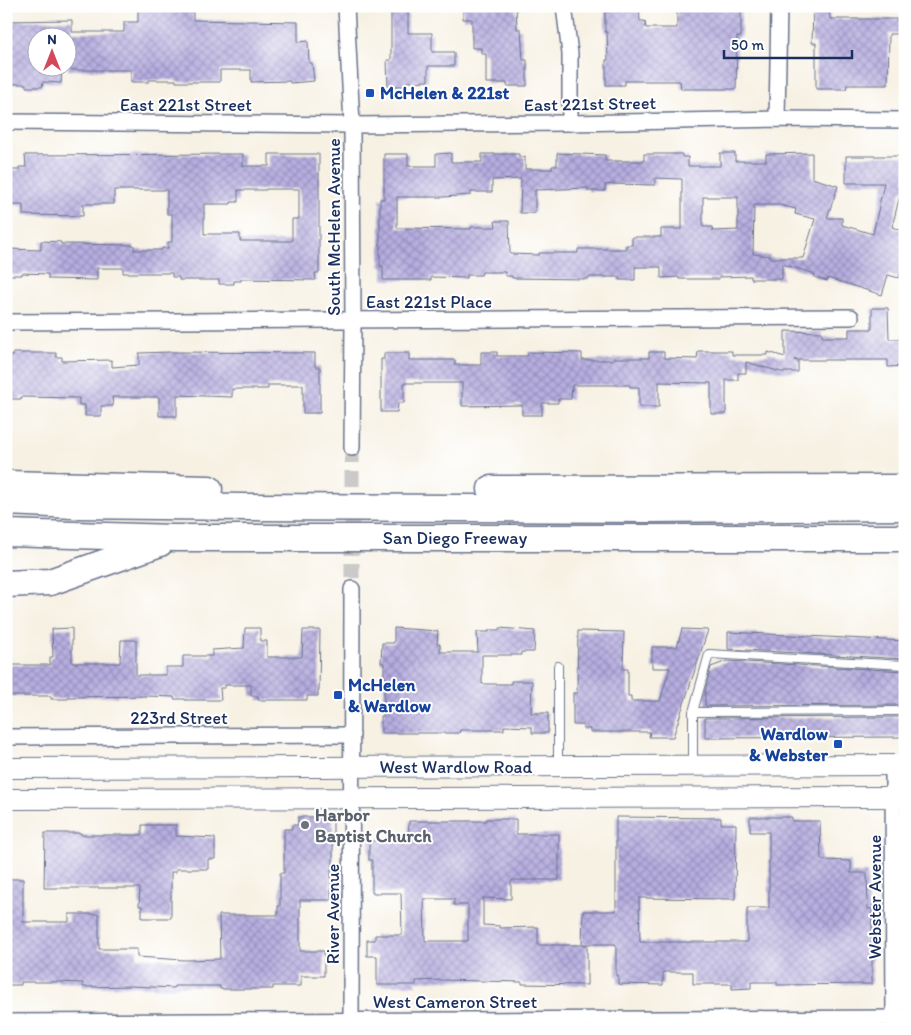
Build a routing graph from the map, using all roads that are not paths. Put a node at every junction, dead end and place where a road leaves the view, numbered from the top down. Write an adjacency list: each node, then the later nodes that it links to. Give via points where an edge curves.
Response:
1 (346, 6): 8 (street, South McHelen Avenue)
2 (564, 6): 7 (street, via 570,54)
3 (779, 6): 4 (street)
4 (778, 119): 5 (street, East 221st Street); 7 (street, East 221st Street)
5 (905, 120)
6 (6, 122): 8 (street, East 221st Street)
7 (570, 124): 8 (street, East 221st Street)
8 (352, 125): 10 (street, South McHelen Avenue)
9 (851, 317): 10 (street, East 221st Place)
10 (353, 321): 11 (street, East 221st Place); 12 (street, South McHelen Avenue)
11 (6, 322)
12 (352, 448)
13 (6, 484): 14 (highway, via 301,490)
14 (905, 488)
15 (6, 502): 16 (highway, via 244,507)
16 (905, 507)
17 (905, 520): 19 (highway, via 167,518)
18 (6, 533): 19 (highway, San Diego Freeway)
19 (117, 537): 20 (highway, San Diego Freeway)
20 (174, 538): 21 (highway, San Diego Freeway); 22 (highway, via 50,582)
21 (905, 538)
22 (6, 584)
23 (352, 589): 28 (street)
24 (905, 665): 27 (lane, via 709,654)
25 (558, 666): 32 (lane)
26 (905, 711): 27 (lane)
27 (693, 712): 31 (lane)
28 (352, 735): 29 (street, 223rd Street); 34 (street)
29 (6, 737)
30 (899, 765): 31 (main road, West Wardlow Road); 35 (street, Webster Avenue)
31 (693, 766): 32 (main road, West Wardlow Road)
32 (558, 767): 34 (main road, West Wardlow Road)
33 (6, 768): 34 (main road, West Wardlow Road)
34 (352, 768): 37 (street)
35 (899, 797): 37 (main road, West Wardlow Road); 39 (street, Webster Avenue)
36 (6, 799): 37 (main road, West Wardlow Road)
37 (351, 799): 40 (street, River Avenue)
38 (6, 1022): 40 (street, West Cameron Street)
39 (898, 1022): 40 (street, West Cameron Street)
40 (351, 1025)

